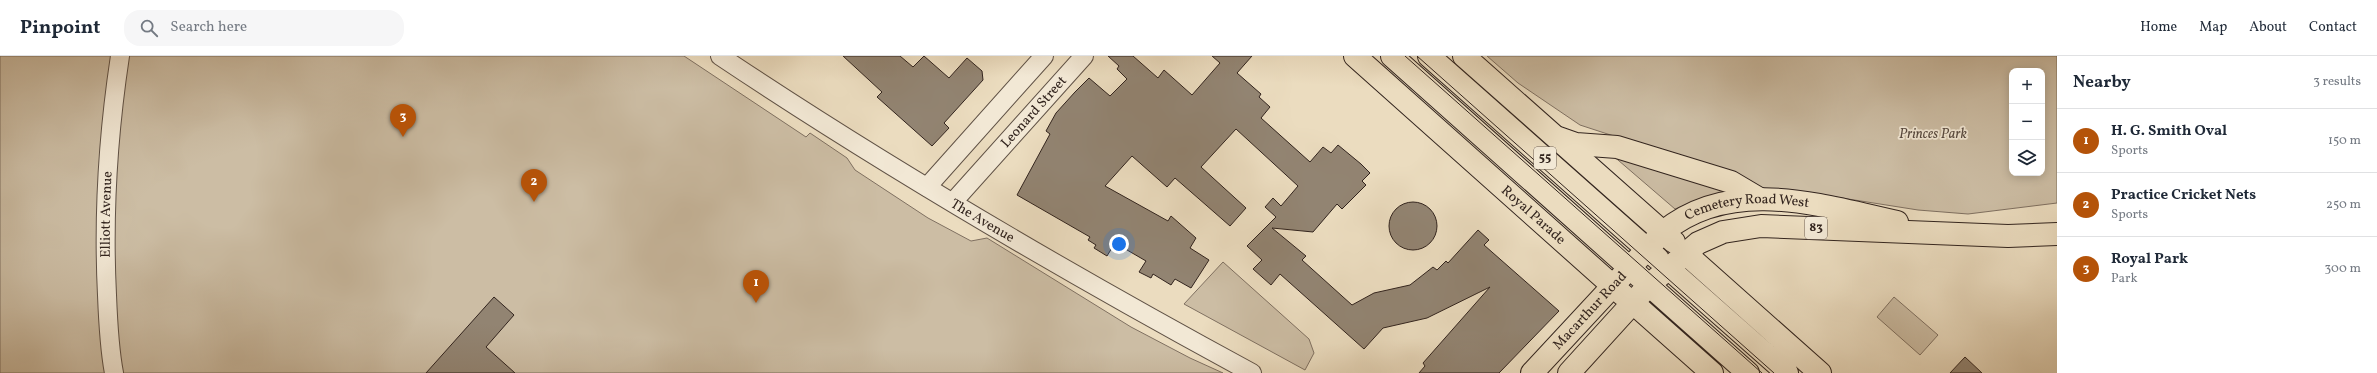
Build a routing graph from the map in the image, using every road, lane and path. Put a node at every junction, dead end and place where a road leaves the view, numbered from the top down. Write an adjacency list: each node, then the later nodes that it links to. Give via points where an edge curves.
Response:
1 (120, 56): 27 (street, Elliott Avenue, via 109,147 105,223 109,327)
2 (720, 56): 14 (street, The Avenue, via 828,127)
3 (1044, 56): 12 (street)
4 (1084, 56): 13 (street, Leonard Street)
5 (1355, 56): 11 (main road, Royal Parade)
6 (1392, 56): 9 (main road, Royal Parade / 55)
7 (1429, 56): 20 (main road, 55)
8 (1464, 56): 10 (main road, 55)
9 (1469, 125): 11 (main road); 22 (main road, Royal Parade / 55)
10 (1558, 138): 15 (main road, via 1576,144 1617,147 1731,182); 17 (main road, 55)
11 (1453, 144): 24 (main road, Royal Parade)
12 (962, 148): 13 (street); 14 (street)
13 (984, 167): 16 (street, Leonard Street)
14 (927, 187): 16 (street, The Avenue)
15 (1758, 198): 17 (main road, Cemetery Road West / 83, via 1709,207 1674,223); 18 (main road, Cemetery Road West / 83, via 1809,203)
16 (953, 202): 28 (street, The Avenue, via 1040,255)
17 (1663, 232): 20 (main road, Cemetery Road West / 83); 21 (main road, 55)
18 (1953, 234): 19 (main road, Cemetery Road West / 83); 21 (main road, Cemetery Road West / 83, via 1751,226 1706,238)
19 (2057, 234)
20 (1647, 249): 22 (main road, Macarthur Road / 83); 23 (main road, 55)
21 (1685, 253): 23 (main road, Cemetery Road West / 83); 34 (main road, 55)
22 (1630, 267): 24 (main road, Macarthur Road / 83); 25 (main road, Royal Parade / 55)
23 (1668, 268): 25 (main road, Macarthur Road / 83); 33 (main road, 55)
24 (1612, 285): 26 (main road, Royal Parade); 29 (main road, Macarthur Road / 83)
25 (1649, 285): 26 (main road, Macarthur Road / 83); 32 (main road, Royal Parade / 55)
26 (1632, 302): 30 (main road, Macarthur Road / 83); 31 (main road, Royal Parade)
27 (114, 373)
28 (1252, 373)
29 (1532, 373)
30 (1569, 373)
31 (1712, 373)
32 (1748, 373)
33 (1787, 373)
34 (1820, 373)

